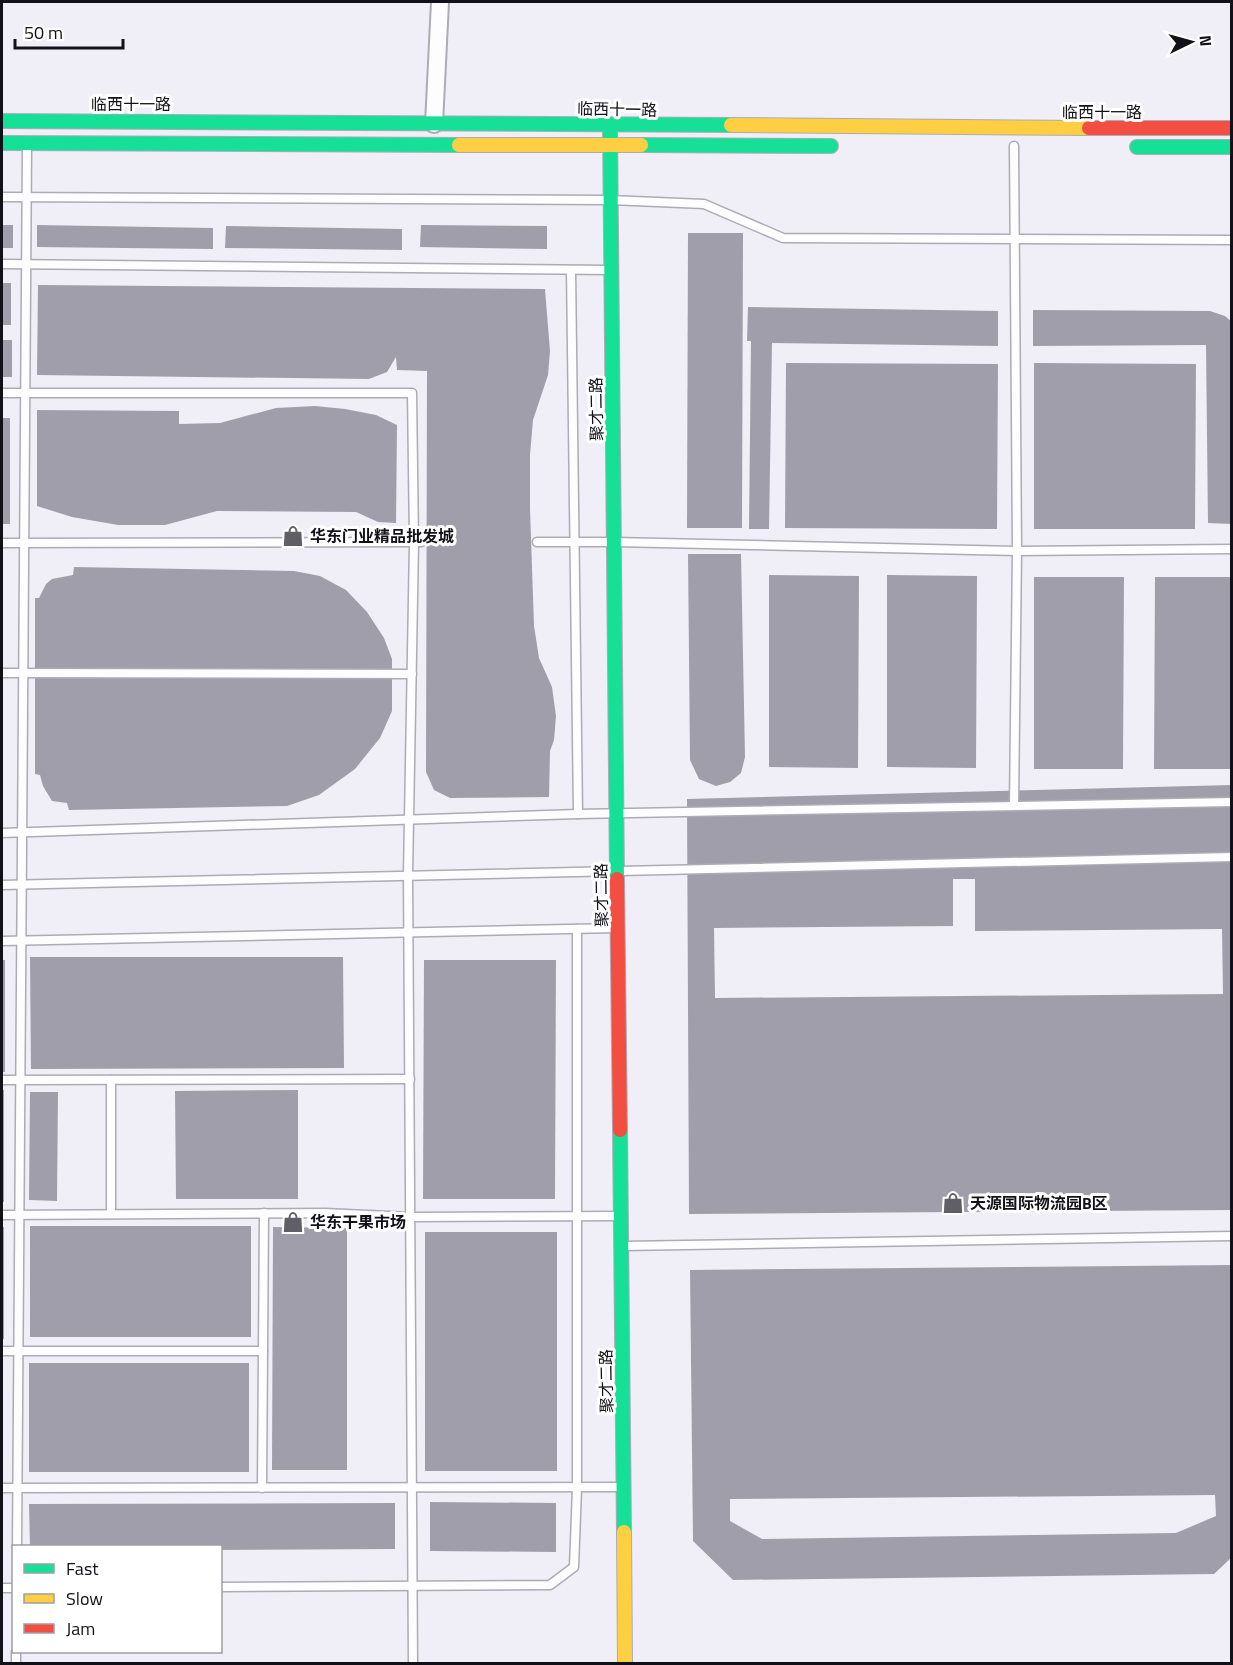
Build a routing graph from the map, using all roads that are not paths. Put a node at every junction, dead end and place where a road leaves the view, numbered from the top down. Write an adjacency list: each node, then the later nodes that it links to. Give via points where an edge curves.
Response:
1 (440, 2): 3 (street)
2 (2, 121): 3 (main road, 临西十一路)
3 (434, 124): 4 (main road, 临西十一路)
4 (610, 126): 5 (main road, 临西十一路); 8 (main road, 聚才二路)
5 (1232, 128)
6 (2, 144): 7 (main road)
7 (27, 144): 8 (main road); 14 (lane)
8 (610, 145): 9 (main road); 15 (main road, 聚才二路)
9 (849, 146)
10 (1014, 146): 16 (lane)
11 (1128, 147): 12 (main road)
12 (1232, 147)
13 (2, 197): 14 (lane)
14 (26, 197): 15 (lane); 19 (lane)
15 (610, 200): 16 (lane, via 704,204 783,238); 21 (main road, 聚才二路)
16 (1014, 239): 17 (lane); 31 (lane)
17 (1232, 240)
18 (2, 264): 19 (lane)
19 (26, 264): 20 (lane); 23 (lane)
20 (571, 270): 21 (lane); 26 (lane)
21 (611, 270): 27 (main road, 聚才二路)
22 (2, 393): 23 (lane)
23 (24, 393): 24 (lane, via 412,393); 29 (lane)
24 (417, 542): 29 (lane); 34 (lane)
25 (537, 542): 26 (lane)
26 (575, 542): 27 (lane); 38 (lane)
27 (614, 542): 31 (lane); 37 (main road, 聚才二路)
28 (2, 543): 29 (lane)
29 (24, 543): 32 (lane)
30 (1232, 549): 31 (lane)
31 (1017, 551): 36 (lane)
32 (24, 672): 33 (lane); 34 (lane); 40 (lane)
33 (2, 673)
34 (411, 674): 39 (lane)
35 (1232, 802): 36 (lane)
36 (1014, 806): 37 (lane)
37 (616, 813): 38 (lane); 43 (main road, 聚才二路)
38 (578, 814): 39 (lane)
39 (409, 819): 40 (lane); 44 (lane)
40 (23, 832): 41 (lane); 45 (lane)
41 (2, 833)
42 (1232, 857): 43 (lane)
43 (617, 871): 44 (lane); 47 (main road, 聚才二路)
44 (408, 875): 45 (lane); 49 (lane)
45 (22, 884): 46 (lane); 50 (lane)
46 (2, 885)
47 (618, 928): 48 (lane); 61 (main road, 聚才二路)
48 (577, 929): 49 (lane); 60 (lane)
49 (409, 932): 50 (lane); 55 (lane)
50 (22, 940): 51 (lane); 53 (lane)
51 (2, 941)
52 (2, 1080): 53 (lane)
53 (20, 1080): 54 (lane); 59 (lane)
54 (111, 1080): 55 (lane); 57 (lane)
55 (410, 1080): 62 (lane)
56 (264, 1213): 57 (lane); 62 (lane); 67 (lane)
57 (111, 1214): 59 (lane)
58 (2, 1215): 59 (lane)
59 (19, 1215): 65 (lane)
60 (576, 1216): 61 (lane); 62 (lane); 73 (lane)
61 (620, 1216): 64 (main road, 聚才二路)
62 (411, 1217): 72 (lane)
63 (1232, 1236): 64 (lane)
64 (621, 1246): 68 (main road, 聚才二路)
65 (18, 1350): 66 (lane); 67 (lane); 70 (lane)
66 (2, 1351)
67 (263, 1351): 71 (lane)
68 (623, 1487): 73 (lane); 78 (main road, 聚才二路)
69 (2, 1488): 70 (lane)
70 (17, 1488): 71 (lane); 74 (lane)
71 (262, 1488): 72 (lane)
72 (412, 1488): 73 (lane); 75 (lane)
73 (577, 1488): 75 (lane, via 574,1567 550,1586)
74 (17, 1545)
75 (413, 1585): 76 (lane); 77 (lane)
76 (222, 1587)
77 (413, 1664)
78 (625, 1664)

